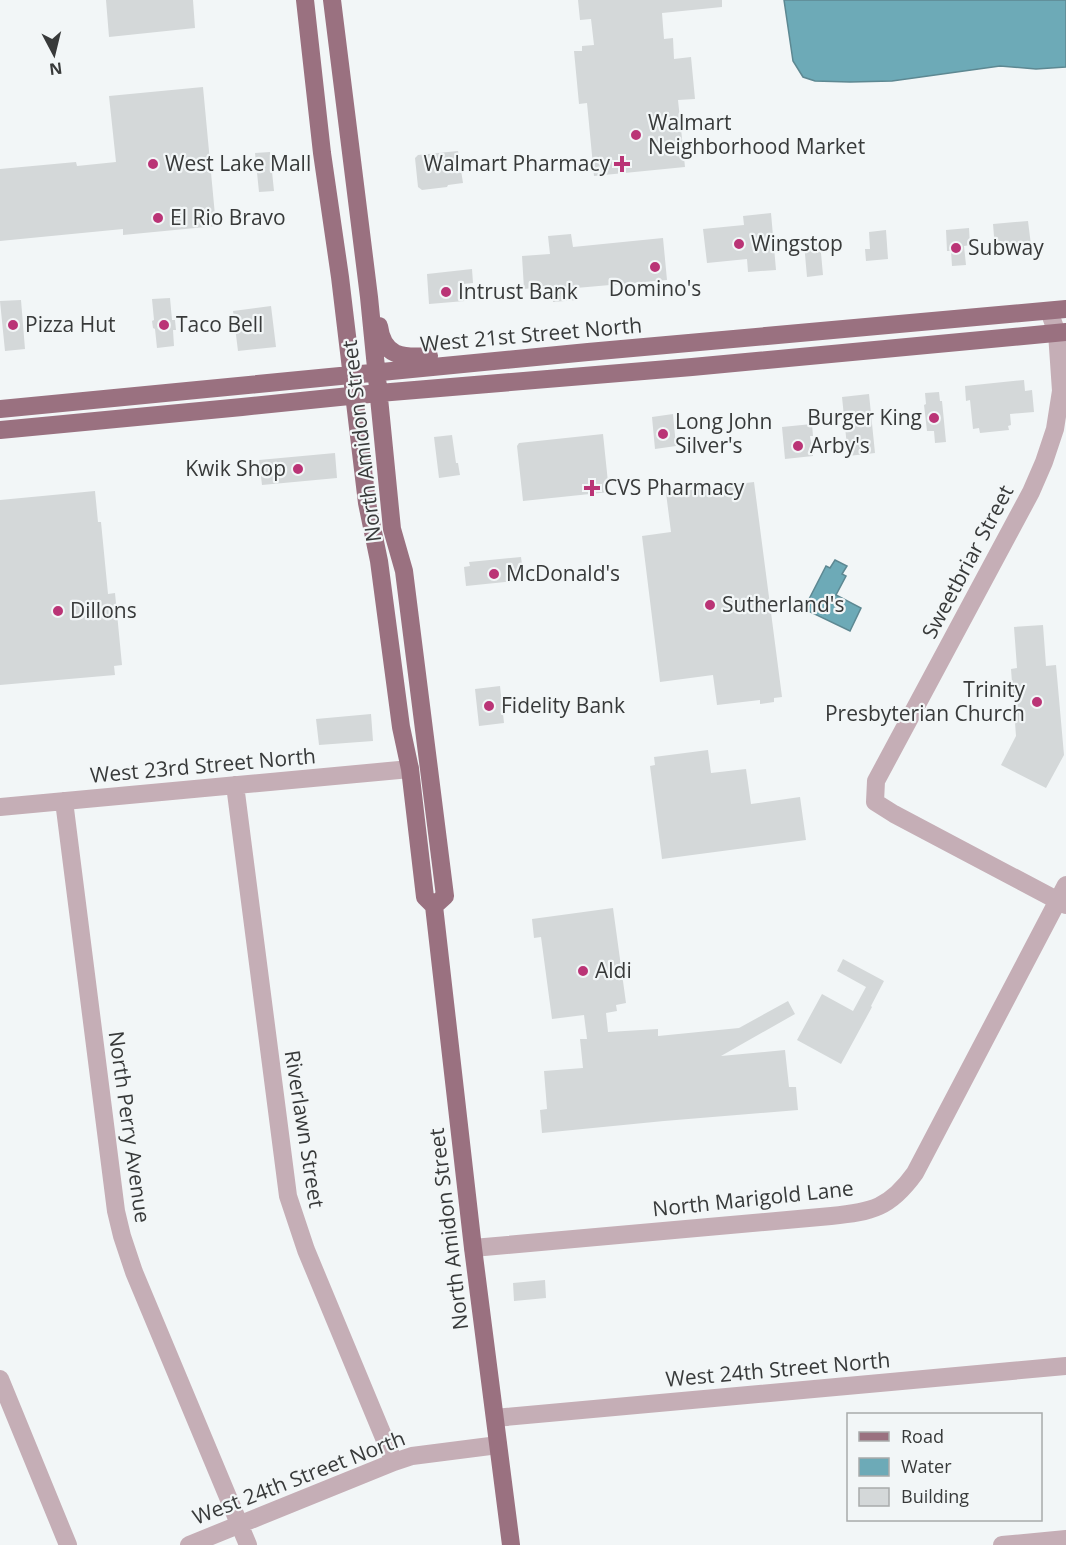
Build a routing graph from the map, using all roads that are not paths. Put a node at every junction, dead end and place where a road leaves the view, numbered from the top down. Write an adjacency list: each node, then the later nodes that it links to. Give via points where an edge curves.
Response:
1 (305, 0): 8 (main road, North Amidon Street)
2 (332, 0): 3 (main road, North Amidon Street)
3 (369, 297): 6 (main road, via 376,304 380,336 397,355 561,344); 7 (main road, North Amidon Street)
4 (1057, 310): 5 (street, Sweetbriar Street); 6 (main road, West 21st Street North)
5 (1061, 333): 9 (main road); 17 (street, Sweetbriar Street, via 1061,391 1049,447 1031,492 876,781 875,802)
6 (588, 352): 7 (main road, West 21st Street North)
7 (377, 373): 8 (main road, West 21st Street North); 9 (main road, North Amidon Street)
8 (352, 375): 10 (main road, North Amidon Street); 11 (main road, West 21st Street North)
9 (379, 393): 10 (main road); 18 (main road, North Amidon Street, via 392,530 404,571 445,896)
10 (354, 395): 12 (main road); 13 (main road, North Amidon Street, via 367,503)
11 (0, 409)
12 (0, 430)
13 (410, 769): 14 (street, West 23rd Street North); 18 (main road, North Amidon Street, via 425,897)
14 (235, 785): 15 (street, West 23rd Street North); 24 (street, Riverlawn Street, via 288,1196 306,1250)
15 (64, 801): 16 (street, West 23rd Street North); 25 (street, North Perry Avenue, via 120,1228 134,1272)
16 (0, 807)
17 (1063, 897): 19 (street, North Marigold Lane, via 915,1173 894,1198 872,1210 831,1216)
18 (434, 906): 19 (main road, North Amidon Street)
19 (473, 1248): 22 (main road, North Amidon Street)
20 (1066, 1366): 22 (street, West 24th Street North)
21 (0, 1379): 27 (street)
22 (495, 1418): 23 (main road, North Amidon Street)
23 (498, 1445): 24 (street, West 24th Street North, via 411,1456); 30 (main road, North Amidon Street)
24 (394, 1462): 25 (street, West 24th Street North)
25 (240, 1524): 28 (street, West 24th Street North); 29 (street, North Perry Avenue)
26 (1066, 1539): 31 (street)
27 (68, 1545)
28 (189, 1545)
29 (248, 1545)
30 (511, 1545)
31 (1002, 1545)

